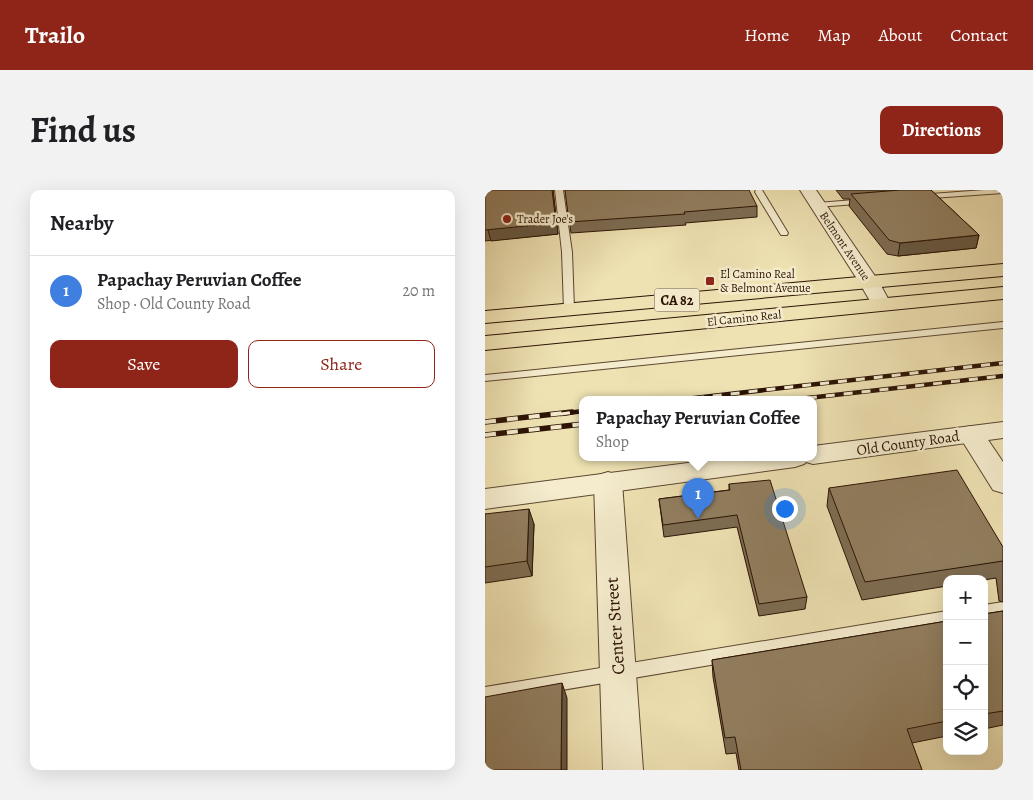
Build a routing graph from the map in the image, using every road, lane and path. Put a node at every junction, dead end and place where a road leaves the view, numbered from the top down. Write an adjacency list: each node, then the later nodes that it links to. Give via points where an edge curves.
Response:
1 (559, 190): 12 (lane, via 567,252)
2 (1003, 191): 5 (lane)
3 (759, 192): 7 (lane)
4 (813, 197): 6 (lane); 9 (street, Belmont Avenue)
5 (910, 198)
6 (873, 200)
7 (784, 233)
8 (1003, 270): 9 (main road, El Camino Real / CA 82)
9 (869, 282): 11 (street, Belmont Avenue); 12 (main road, El Camino Real / CA 82)
10 (1003, 293): 11 (main road, El Camino Real / CA 82)
11 (881, 304): 15 (main road, El Camino Real / CA 82)
12 (569, 309): 13 (main road, El Camino Real / CA 82)
13 (485, 317)
14 (1003, 325): 16 (lane)
15 (485, 343)
16 (485, 378)
17 (1003, 430): 18 (street, Old County Road)
18 (971, 434): 19 (street, Old County Road); 22 (street)
19 (817, 454)
20 (772, 461): 21 (street)
21 (607, 482): 23 (street); 27 (street, Center Street)
22 (1003, 483)
23 (485, 499)
24 (1003, 609): 25 (lane)
25 (988, 611)
26 (943, 619): 27 (lane)
27 (618, 672): 28 (lane); 29 (street, Center Street)
28 (485, 695)
29 (623, 770)

